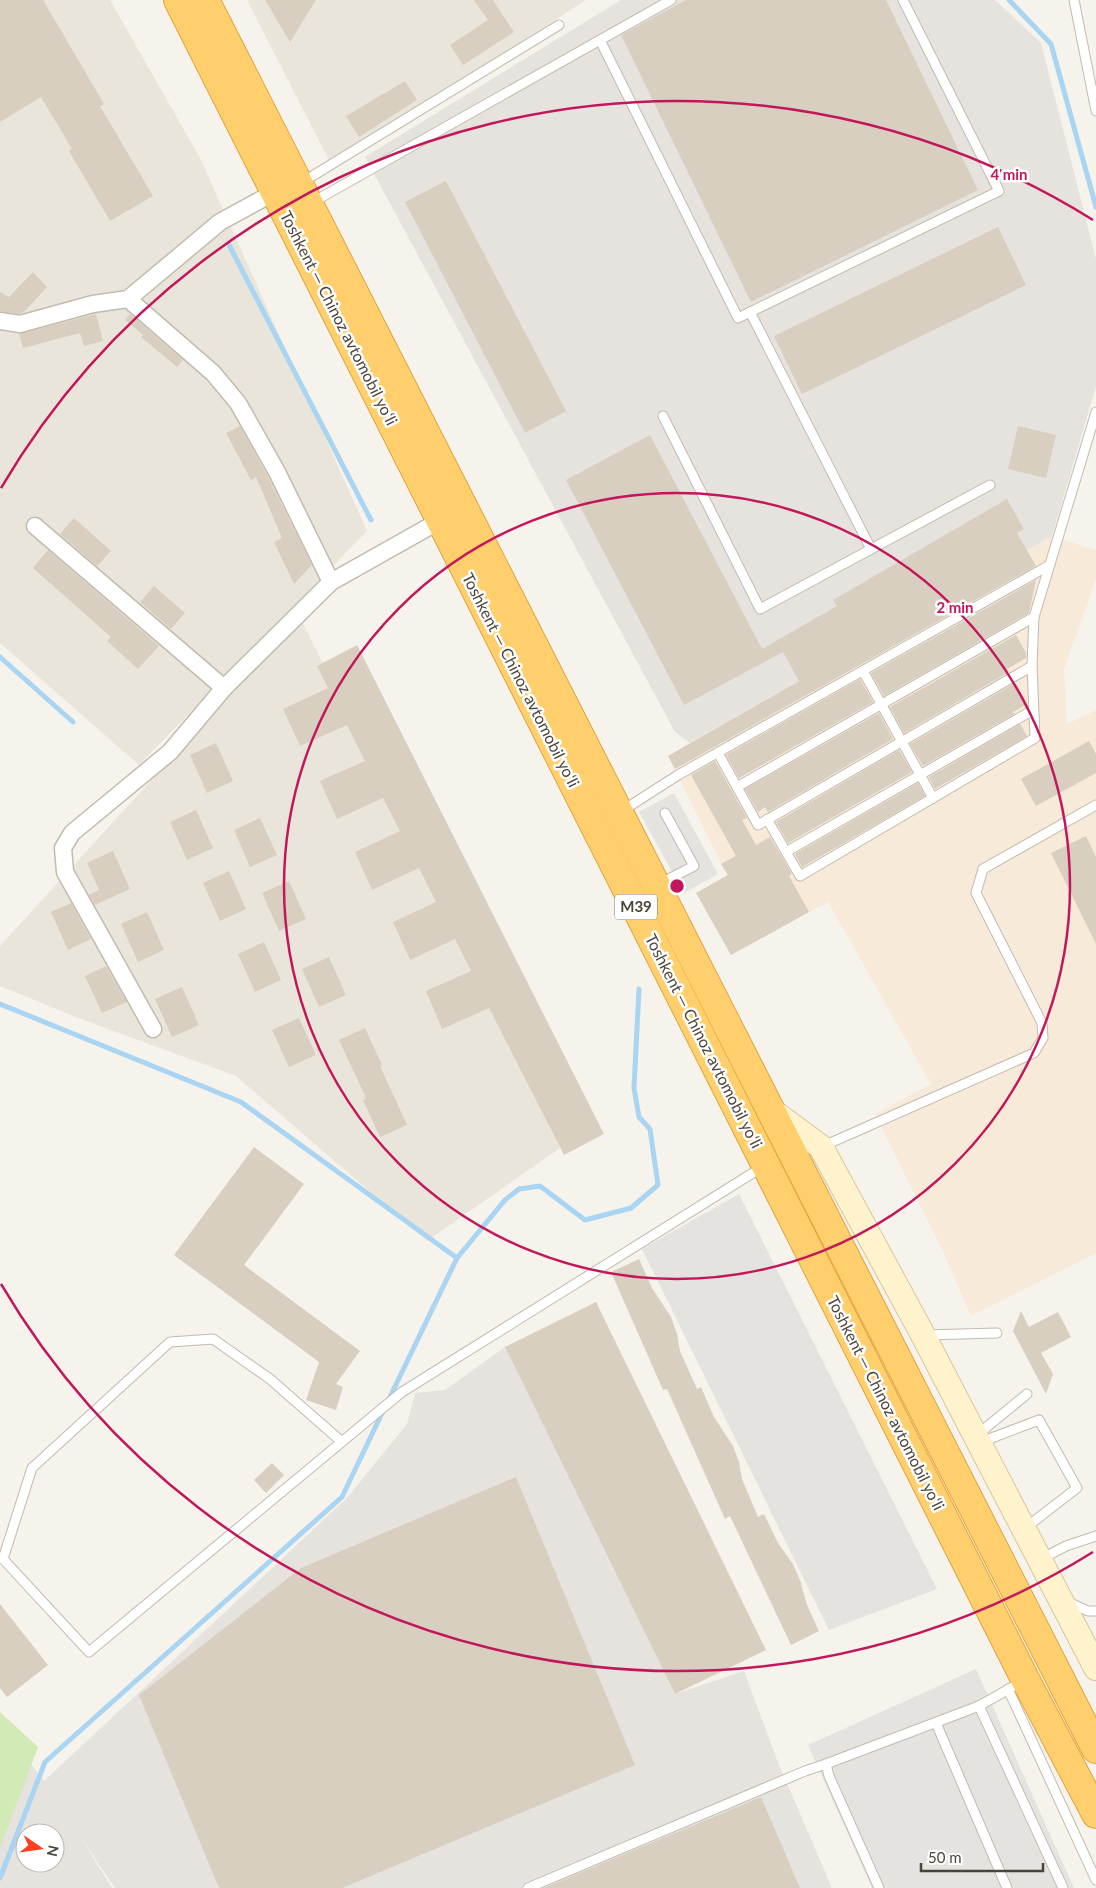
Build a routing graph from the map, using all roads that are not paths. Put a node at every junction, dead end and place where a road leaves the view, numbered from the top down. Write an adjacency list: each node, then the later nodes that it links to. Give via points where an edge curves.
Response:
1 (178, 0): 9 (highway, Toshkent — Chinoz avtomobil yoʻli / M39)
2 (205, 0): 9 (highway, Toshkent — Chinoz avtomobil yoʻli / M39)
3 (671, 0): 7 (lane)
4 (903, 0): 11 (lane, via 999,192)
5 (1074, 0): 8 (lane)
6 (559, 25): 9 (lane)
7 (600, 40): 9 (lane); 11 (lane, via 738,318)
8 (1096, 111)
9 (294, 193): 10 (street, via 220,222); 16 (highway, Toshkent — Chinoz avtomobil yoʻli / M39); 33 (highway, Toshkent — Chinoz avtomobil yoʻli / M39)
10 (128, 299): 12 (street, via 93,304 20,324); 20 (street, via 213,373 238,403 277,472)
11 (750, 312): 18 (lane)
12 (0, 321)
13 (1096, 412): 19 (lane)
14 (663, 416): 18 (lane, via 760,609)
15 (990, 485): 18 (lane)
16 (441, 520): 20 (street); 41 (highway, Toshkent — Chinoz avtomobil yoʻli / M39)
17 (35, 526): 24 (street)
18 (871, 549)
19 (1048, 566): 21 (lane); 23 (lane)
20 (330, 582): 24 (street)
21 (1034, 617): 22 (lane); 25 (lane)
22 (1032, 666): 26 (lane); 27 (lane)
23 (862, 671): 25 (lane); 28 (lane)
24 (224, 688): 38 (street, via 170,752 72,833 63,848 65,872)
25 (881, 705): 27 (lane); 30 (lane)
26 (1033, 710): 29 (lane); 31 (lane, via 1035,738)
27 (902, 742): 29 (lane); 35 (lane)
28 (718, 753): 30 (lane); 33 (lane)
29 (920, 775): 31 (lane); 36 (lane)
30 (737, 787): 35 (lane, via 758,825)
31 (933, 798): 36 (lane, via 800,876)
32 (1096, 805): 40 (lane, via 983,869 978,880 976,893 1042,1023 1043,1038 1034,1053)
33 (619, 812): 37 (highway, Toshkent — Chinoz avtomobil yoʻli / M39)
34 (665, 813): 37 (lane, via 694,866)
35 (767, 819): 36 (lane)
36 (786, 852)
37 (657, 886): 39 (highway, Toshkent — Chinoz avtomobil yoʻli / M39)
38 (153, 1029)
39 (772, 1111): 40 (street, M39); 49 (highway, Toshkent — Chinoz avtomobil yoʻli / M39)
40 (821, 1147): 43 (street, M39)
41 (766, 1165): 46 (lane, via 402,1392); 48 (highway, Toshkent — Chinoz avtomobil yoʻli / M39)
42 (997, 1333): 43 (lane)
43 (923, 1335): 45 (street, M39)
44 (1027, 1394): 45 (lane)
45 (977, 1440): 47 (street, M39); 50 (lane, via 1039,1420 1077,1488)
46 (342, 1442): 46 (lane, via 270,1379 213,1339 170,1342 32,1468 3,1559 89,1652)
47 (999, 1482): 49 (street); 50 (street, M39)
48 (930, 1488): 49 (highway); 56 (highway, Toshkent — Chinoz avtomobil yoʻli / M39)
49 (965, 1489): 59 (highway, Toshkent — Chinoz avtomobil yoʻli / M39)
50 (1024, 1529): 52 (street, M39)
51 (1096, 1536): 52 (lane)
52 (1040, 1559): 53 (street, M39)
53 (1061, 1600): 54 (lane); 55 (street, M39)
54 (1096, 1611)
55 (1096, 1668)
56 (1017, 1684): 57 (lane); 61 (highway, Toshkent — Chinoz avtomobil yoʻli / M39); 62 (lane)
57 (979, 1706): 58 (lane); 66 (lane)
58 (936, 1723): 60 (lane); 65 (lane)
59 (1096, 1749)
60 (826, 1764): 63 (lane); 64 (lane)
61 (1096, 1814)
62 (1096, 1880)
63 (528, 1888)
64 (879, 1888)
65 (1006, 1888)
66 (1063, 1888)

